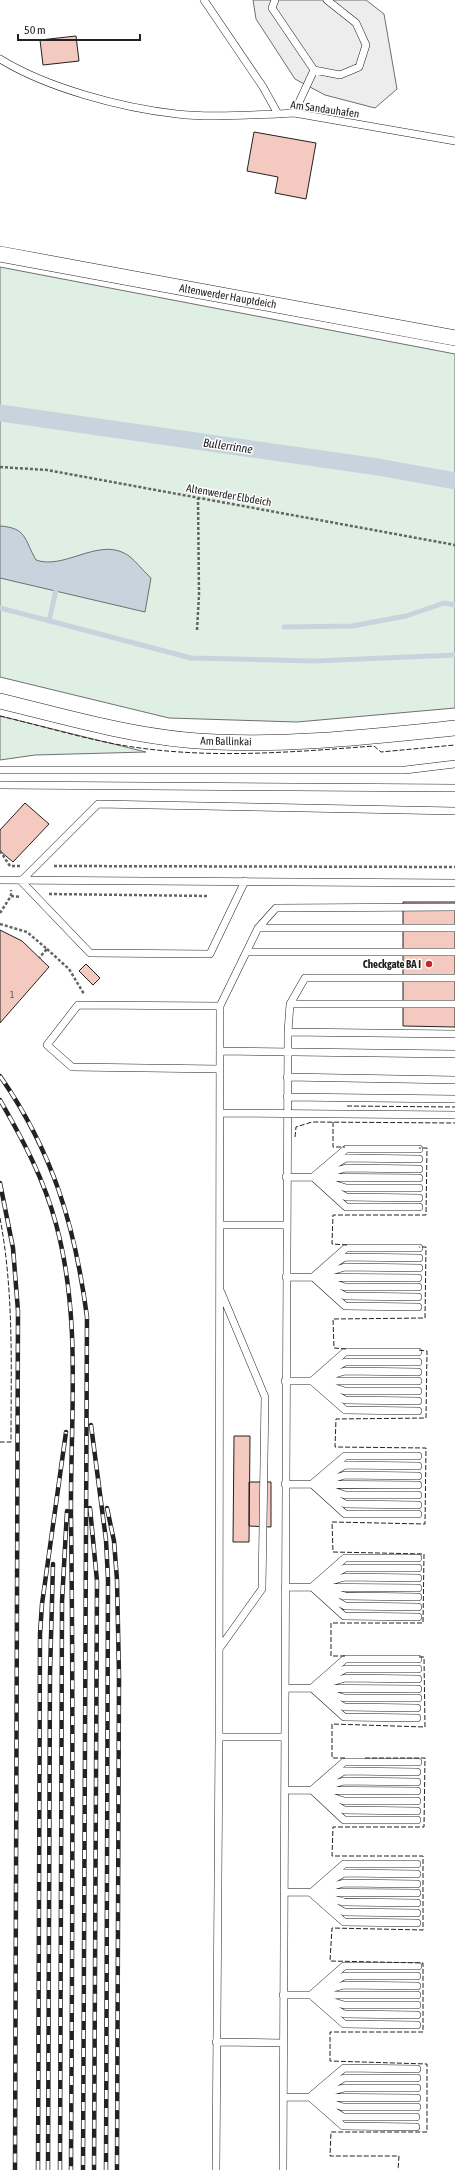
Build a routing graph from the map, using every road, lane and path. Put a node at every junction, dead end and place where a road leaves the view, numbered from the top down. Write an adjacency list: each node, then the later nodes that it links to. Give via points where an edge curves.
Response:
1 (204, 0): 7 (lane, Am Sandauhafen, via 263,87)
2 (275, 0): 5 (lane, via 272,8)
3 (327, 0): 5 (lane, via 356,23 366,44 359,68 340,75)
4 (0, 59): 7 (lane, via 63,88 132,107 178,115)
5 (314, 70): 6 (lane)
6 (294, 113): 7 (lane, Am Sandauhafen); 8 (lane, Am Sandauhafen)
7 (278, 114)
8 (455, 141)
9 (0, 254): 10 (street, Altenwerder Hauptdeich)
10 (455, 338)
11 (0, 467): 12 (path, Altenwerder Elbdeich, via 47,470)
12 (198, 498): 13 (path, Altenwerder Elbdeich); 14 (path, via 199,595)
13 (455, 545)
14 (196, 630)
15 (0, 701): 16 (street, Am Ballinkai, via 115,729 187,740 295,741)
16 (455, 728)
17 (455, 764): 18 (lane, via 405,770)
18 (0, 770)
19 (0, 785): 20 (lane)
20 (455, 788)
21 (455, 811): 23 (lane, via 98,804)
22 (0, 851): 23 (path, via 10,866)
23 (39, 865): 24 (path); 26 (lane)
24 (455, 867)
25 (0, 880): 26 (lane)
26 (21, 881): 27 (lane); 31 (lane)
27 (246, 881): 28 (lane); 31 (lane, via 210,954 90,953)
28 (455, 882)
29 (10, 896): 31 (path)
30 (209, 896): 31 (path, via 42,894)
31 (36, 898)
32 (455, 907): 34 (lane, via 276,908)
33 (0, 924): 36 (path, via 27,932)
34 (258, 928): 35 (lane); 37 (lane)
35 (455, 928)
36 (46, 949): 39 (path); 43 (path, via 69,969 85,993)
37 (247, 952): 38 (lane); 44 (lane)
38 (455, 952)
39 (39, 958)
40 (455, 978): 41 (lane, via 305,978)
41 (290, 1004): 42 (lane); 45 (lane)
42 (455, 1004)
43 (78, 1005): 44 (lane); 50 (lane, via 47,1045 72,1067)
44 (220, 1006): 47 (lane)
45 (288, 1032): 46 (lane); 48 (lane)
46 (455, 1034)
47 (220, 1051): 48 (lane); 50 (lane)
48 (288, 1052): 49 (lane); 51 (lane)
49 (455, 1054)
50 (220, 1069): 55 (lane)
51 (287, 1077): 52 (lane); 53 (lane)
52 (455, 1080)
53 (287, 1097): 54 (lane); 56 (lane)
54 (455, 1099)
55 (220, 1113): 56 (lane); 67 (lane)
56 (286, 1114): 57 (lane); 61 (lane)
57 (455, 1115)
58 (419, 1149): 62 (lane, via 346,1148)
59 (419, 1159): 62 (lane, via 346,1158)
60 (419, 1169): 62 (lane, via 346,1168)
61 (286, 1177): 62 (lane); 68 (lane)
62 (313, 1177): 63 (lane); 64 (lane, via 346,1188); 65 (lane, via 346,1197); 66 (lane, via 346,1207)
63 (419, 1178)
64 (419, 1188)
65 (419, 1198)
66 (419, 1207)
67 (220, 1225): 68 (lane); 76 (lane)
68 (286, 1225): 72 (lane)
69 (419, 1248): 73 (lane, via 346,1248)
70 (419, 1258): 73 (lane, via 345,1258)
71 (419, 1268): 73 (lane, via 345,1267)
72 (286, 1277): 73 (lane); 82 (lane)
73 (313, 1277): 74 (lane); 75 (lane, via 345,1287); 77 (lane, via 345,1296); 78 (lane, via 345,1306)
74 (418, 1278)
75 (418, 1287)
76 (219, 1288): 106 (lane); 106 (lane, via 265,1397 262,1590)
77 (418, 1297)
78 (418, 1306)
79 (418, 1352): 83 (lane, via 345,1352)
80 (418, 1362): 83 (lane, via 345,1362)
81 (418, 1372): 83 (lane, via 345,1371)
82 (286, 1381): 83 (lane); 91 (lane)
83 (312, 1381): 84 (lane); 85 (lane, via 345,1390); 86 (lane, via 345,1400); 87 (lane, via 345,1410)
84 (418, 1381)
85 (418, 1391)
86 (418, 1401)
87 (418, 1411)
88 (418, 1456): 92 (lane, via 345,1456)
89 (418, 1466): 92 (lane, via 345,1465)
90 (418, 1476): 92 (lane, via 345,1475)
91 (285, 1484): 92 (lane); 100 (lane)
92 (312, 1484): 93 (lane); 94 (lane, via 345,1495); 95 (lane, via 345,1504); 96 (lane, via 345,1514)
93 (418, 1485)
94 (418, 1495)
95 (418, 1505)
96 (418, 1514)
97 (418, 1558): 101 (lane, via 345,1558)
98 (418, 1568): 101 (lane, via 345,1568)
99 (418, 1578): 101 (lane, via 345,1577)
100 (285, 1587): 101 (lane); 110 (lane)
101 (312, 1587): 102 (lane); 103 (lane, via 345,1596); 104 (lane, via 345,1606); 105 (lane, via 344,1616)
102 (418, 1588)
103 (418, 1597)
104 (418, 1607)
105 (418, 1617)
106 (219, 1649): 116 (lane)
107 (418, 1659): 111 (lane, via 345,1659)
108 (418, 1669): 111 (lane, via 345,1669)
109 (418, 1679): 111 (lane, via 345,1678)
110 (285, 1688): 111 (lane); 117 (lane)
111 (312, 1688): 112 (lane); 113 (lane, via 344,1698); 114 (lane, via 344,1707); 115 (lane, via 344,1717)
112 (418, 1689)
113 (418, 1698)
114 (418, 1708)
115 (418, 1718)
116 (219, 1737): 117 (lane); 145 (lane)
117 (285, 1737): 121 (lane)
118 (418, 1762): 122 (lane, via 344,1762)
119 (417, 1772): 122 (lane, via 344,1771)
120 (417, 1782): 122 (lane, via 344,1781)
121 (284, 1790): 122 (lane); 130 (lane)
122 (312, 1790): 123 (lane); 124 (lane, via 344,1801); 125 (lane, via 344,1810); 126 (lane, via 344,1820)
123 (417, 1791)
124 (417, 1801)
125 (417, 1811)
126 (417, 1820)
127 (417, 1864): 131 (lane, via 344,1864)
128 (417, 1874): 131 (lane, via 344,1873)
129 (417, 1884): 131 (lane, via 344,1883)
130 (284, 1892): 131 (lane); 139 (lane)
131 (311, 1893): 132 (lane); 133 (lane, via 344,1902); 134 (lane, via 344,1912); 135 (lane, via 344,1922)
132 (417, 1893)
133 (417, 1903)
134 (417, 1913)
135 (417, 1922)
136 (418, 1966): 140 (lane, via 344,1966)
137 (417, 1976): 140 (lane, via 344,1976)
138 (417, 1986): 140 (lane, via 344,1985)
139 (283, 1995): 140 (lane); 146 (lane)
140 (311, 1995): 141 (lane); 142 (lane, via 344,2005); 143 (lane, via 344,2014); 144 (lane, via 344,2024)
141 (417, 1996)
142 (417, 2005)
143 (417, 2015)
144 (417, 2025)
145 (216, 2042): 146 (lane); 156 (lane)
146 (283, 2043): 150 (lane)
147 (417, 2069): 151 (lane, via 344,2068)
148 (417, 2078): 151 (lane, via 344,2078)
149 (417, 2088): 151 (lane, via 344,2088)
150 (283, 2097): 151 (lane); 157 (lane)
151 (310, 2097): 152 (lane); 153 (lane, via 343,2107); 154 (lane, via 343,2117); 155 (lane, via 343,2126)
152 (417, 2098)
153 (417, 2107)
154 (416, 2117)
155 (416, 2127)
156 (216, 2170)
157 (283, 2170)

